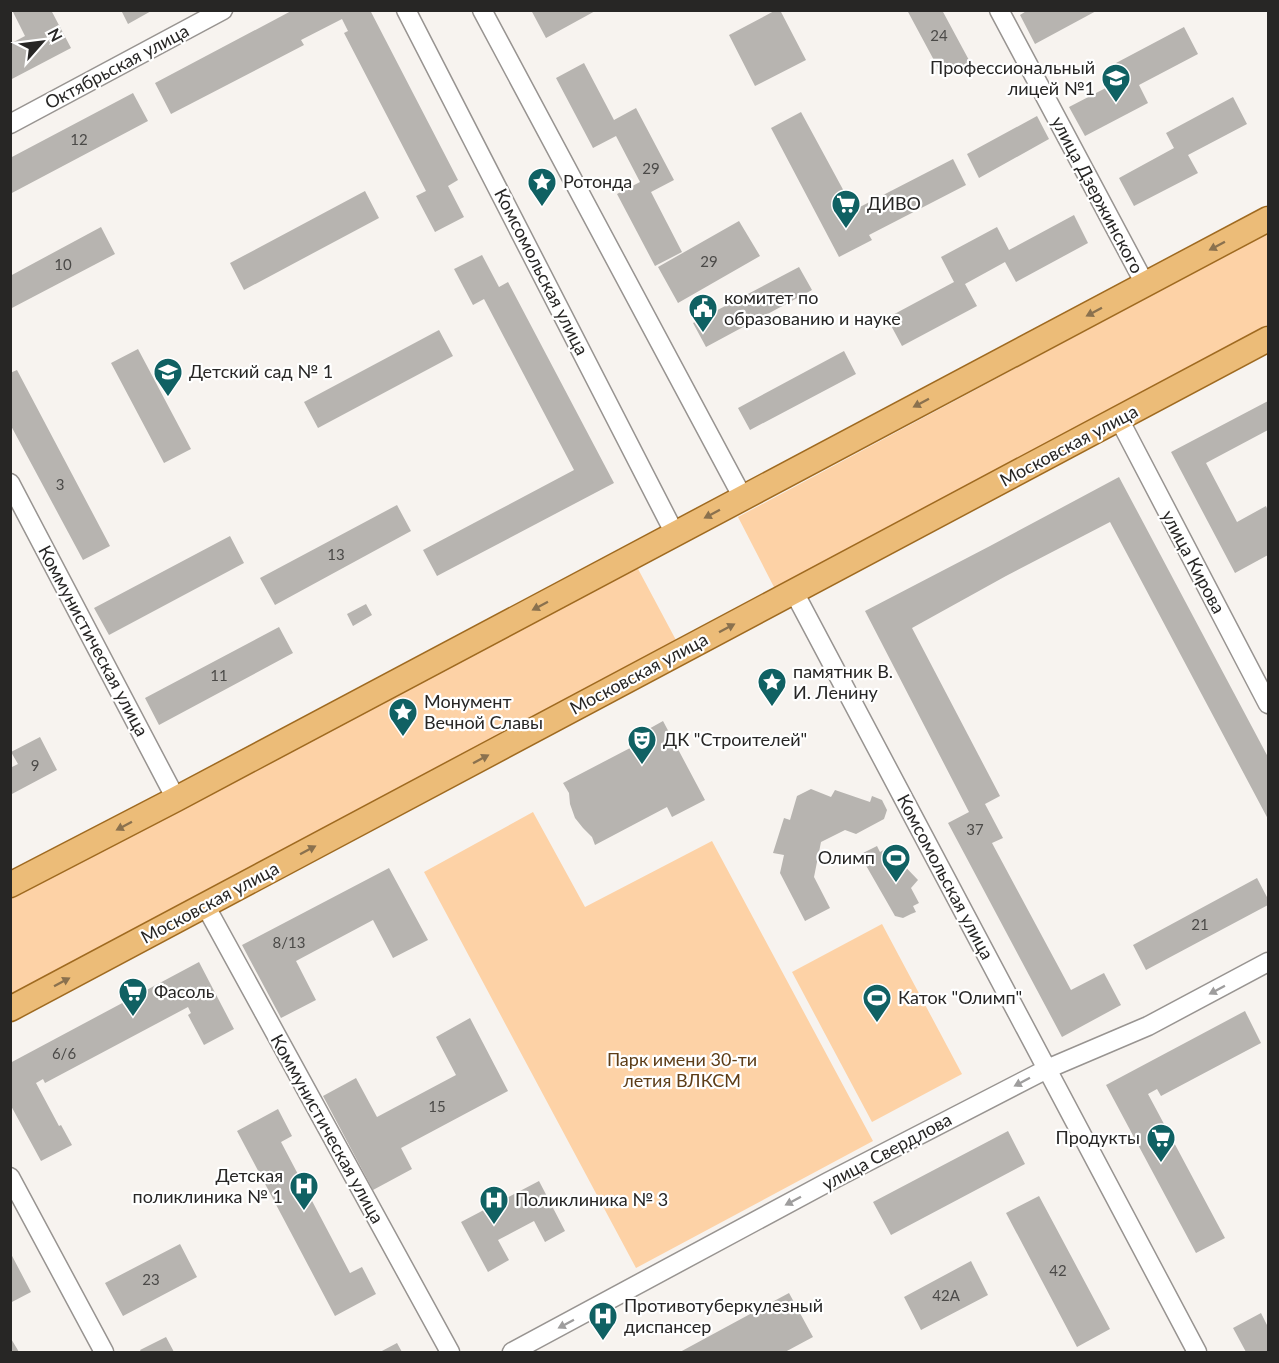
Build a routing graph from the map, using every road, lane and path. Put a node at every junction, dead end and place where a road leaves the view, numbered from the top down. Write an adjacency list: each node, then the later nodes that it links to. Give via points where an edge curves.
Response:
1 (223, 10): 5 (street, Октябрьская улица)
2 (406, 10): 12 (street, Комсомольская улица)
3 (482, 10): 11 (street)
4 (999, 10): 7 (street, улица Дзержинского)
5 (10, 124)
6 (1269, 219): 7 (main road, one-way to 7)
7 (1145, 284): 11 (main road, one-way to 11)
8 (1269, 339): 9 (main road, Московская улица)
9 (1119, 419): 13 (main road, Московская улица); 14 (street, улица Кирова)
10 (10, 483): 15 (street, Коммунистическая улица)
11 (743, 498): 12 (main road, one-way to 12)
12 (675, 534): 15 (main road, one-way to 15)
13 (795, 592): 17 (main road, Московская улица, one-way to 13); 20 (street, Комсомольская улица)
14 (1269, 704)
15 (176, 799): 16 (main road, one-way to 16)
16 (10, 885)
17 (205, 905): 19 (main road, Московская улица, one-way to 17); 23 (street, Коммунистическая улица)
18 (1269, 962): 20 (street, улица Свердлова, one-way to 20, via 1148,1026)
19 (10, 1009)
20 (1047, 1069): 24 (street, улица Свердлова, one-way to 24); 25 (street, Комсомольская улица)
21 (10, 1177): 22 (street)
22 (104, 1353)
23 (450, 1353)
24 (512, 1353)
25 (1197, 1353)

